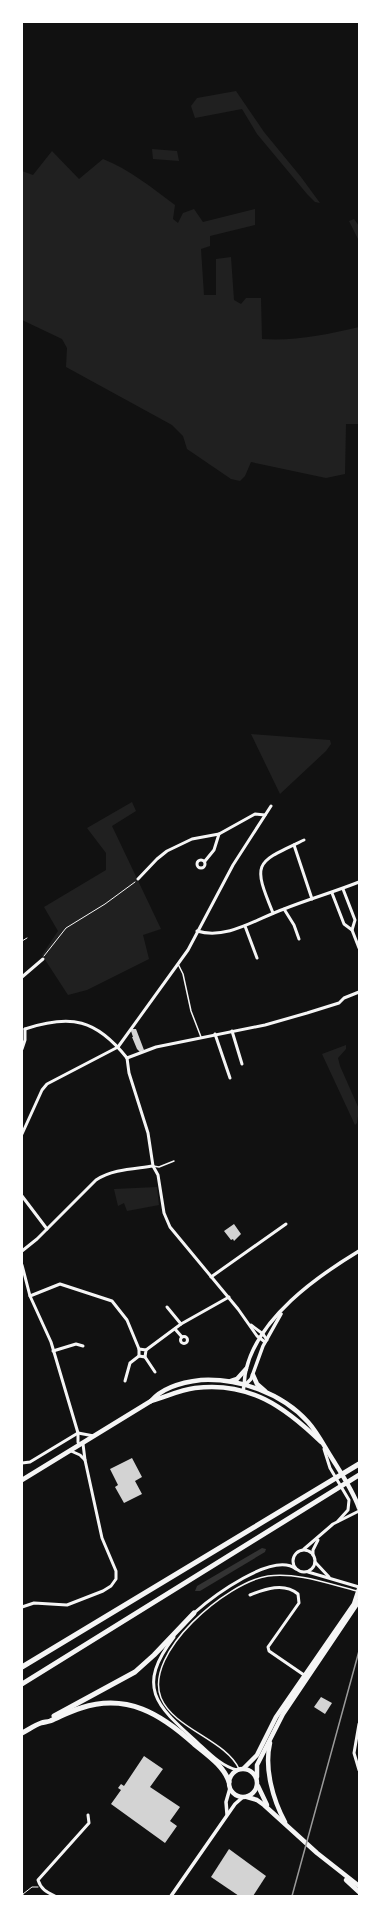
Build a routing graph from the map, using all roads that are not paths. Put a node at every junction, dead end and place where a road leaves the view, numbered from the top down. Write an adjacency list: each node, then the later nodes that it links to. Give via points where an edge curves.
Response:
1 (271, 806): 2 (street)
2 (265, 815): 3 (street, via 255,814); 16 (street, via 233,865)
3 (219, 834): 6 (street, via 214,850); 7 (street, via 192,840 167,851)
4 (304, 840): 5 (street)
5 (294, 845): 11 (street); 13 (street, via 266,859 262,866 261,883)
6 (205, 861)
7 (138, 879)
8 (359, 882): 9 (street)
9 (343, 889): 10 (street); 15 (street, via 355,920)
10 (332, 893): 11 (street); 15 (street, via 344,924)
11 (312, 899): 12 (street)
12 (284, 909): 13 (street); 17 (street)
13 (273, 913): 14 (street)
14 (245, 926): 16 (street, via 213,934); 19 (street)
15 (352, 930): 18 (street)
16 (197, 932): 21 (street)
17 (300, 939)
18 (359, 948)
19 (257, 958)
20 (43, 959): 22 (street)
21 (178, 964): 28 (lane); 29 (street)
22 (22, 977)
23 (359, 992): 26 (street, via 339,1003 307,1013)
24 (22, 1026): 25 (street)
25 (25, 1030): 29 (street, via 39,1025 77,1022 93,1027); 30 (street)
26 (232, 1031): 27 (street); 32 (street)
27 (214, 1034): 28 (street); 33 (street)
28 (201, 1037): 31 (street, via 156,1047)
29 (118, 1047): 31 (street); 34 (street, via 47,1084)
30 (22, 1049)
31 (127, 1058): 36 (street, via 129,1073 148,1133)
32 (242, 1064)
33 (230, 1078)
34 (22, 1134)
35 (174, 1161): 36 (lane, via 159,1168)
36 (153, 1166): 39 (street, via 100,1177); 45 (street, via 158,1175 164,1213 170,1227)
37 (22, 1196): 39 (street)
38 (286, 1224): 42 (street)
39 (47, 1229): 41 (street)
40 (245, 1247): 42 (street)
41 (22, 1251)
42 (248, 1251): 45 (street)
43 (359, 1251): 49 (street, via 312,1282)
44 (22, 1265): 46 (street)
45 (212, 1277): 47 (street)
46 (30, 1296): 58 (street, via 60,1284 112,1301 128,1320); 60 (street)
47 (228, 1297): 50 (street); 51 (street)
48 (167, 1307): 50 (street)
49 (285, 1308): 53 (street); 56 (street)
50 (181, 1324): 52 (street)
51 (250, 1324): 53 (street); 55 (street)
52 (175, 1329): 54 (street); 59 (street)
53 (263, 1334): 55 (street); 56 (street)
54 (182, 1337)
55 (260, 1339): 56 (street); 63 (street)
56 (266, 1341): 65 (street)
57 (83, 1346): 60 (street, via 76,1344)
58 (140, 1349): 59 (street); 61 (street)
59 (146, 1350): 62 (street)
60 (54, 1351): 72 (street)
61 (139, 1356): 62 (street); 66 (street, via 130,1364)
62 (145, 1357): 64 (street)
63 (246, 1369): 67 (main road, via 237,1379); 68 (street)
64 (155, 1372)
65 (252, 1375): 68 (street); 70 (main road)
66 (125, 1381)
67 (231, 1381): 68 (main road); 71 (main road, via 208,1380 182,1384 164,1390)
68 (245, 1385): 69 (street); 70 (main road)
69 (243, 1391): 71 (main road, via 217,1387 196,1388); 74 (main road, via 280,1407 301,1422)
70 (266, 1392): 74 (main road, via 301,1415)
71 (151, 1401): 73 (main road)
72 (78, 1433): 73 (street); 75 (street, via 78,1442); 78 (street, via 30,1462)
73 (95, 1437): 75 (main road)
74 (322, 1444): 82 (main road, via 350,1488); 83 (street, via 330,1468 349,1500 348,1510)
75 (81, 1445): 76 (main road); 77 (street)
76 (71, 1451): 77 (street); 81 (main road)
77 (85, 1460): 95 (street, via 102,1538 116,1571 116,1579 103,1591 67,1605 34,1603)
78 (22, 1463)
79 (359, 1464): 97 (highway)
80 (357, 1476): 99 (highway)
81 (22, 1480)
82 (359, 1510): 83 (street)
83 (338, 1521): 84 (street)
84 (322, 1534): 85 (street); 86 (street, via 314,1547)
85 (302, 1550): 86 (street); 88 (street, via 293,1558)
86 (313, 1555): 87 (street)
87 (315, 1561): 89 (street); 90 (street)
88 (296, 1569): 89 (street); 96 (street, via 284,1564 255,1572 220,1593)
89 (307, 1572): 90 (street)
90 (332, 1580): 91 (street)
91 (357, 1588): 92 (lane); 98 (main road, via 354,1604); 104 (lane, via 285,1576 256,1579 226,1595 205,1611 188,1627 164,1660 158,1684 165,1706 232,1759)
92 (359, 1592)
93 (250, 1595): 98 (street, via 280,1587 293,1589 298,1594 299,1603 268,1647)
94 (359, 1601): 103 (main road)
95 (22, 1607)
96 (194, 1613): 100 (highway, via 135,1672); 104 (street, via 158,1661 154,1678 155,1695 167,1714 223,1764)
97 (22, 1667)
98 (304, 1675): 104 (main road, via 276,1717 257,1755)
99 (22, 1684)
100 (41, 1723): 102 (highway); 107 (highway, via 98,1704 132,1705 168,1722 215,1762)
101 (359, 1724): 105 (street, via 354,1753)
102 (22, 1733)
103 (271, 1735): 106 (main road, via 257,1765); 114 (main road, via 268,1752 272,1788 276,1807)
104 (240, 1769): 106 (main road, via 251,1770); 107 (main road, via 232,1774)
105 (359, 1770)
106 (257, 1777): 108 (main road)
107 (229, 1782): 109 (main road)
108 (258, 1786): 110 (main road, via 254,1793); 111 (main road)
109 (230, 1788): 110 (main road, via 236,1795); 113 (street)
110 (245, 1797): 111 (main road, via 258,1801); 113 (street, via 237,1802)
111 (273, 1813): 114 (main road)
112 (88, 1815): 118 (street, via 89,1823 38,1880 40,1887)
113 (225, 1818): 119 (street)
114 (286, 1825): 115 (main road)
115 (331, 1865): 116 (main road); 117 (main road)
116 (359, 1886)
117 (359, 1892)
118 (55, 1896)
119 (171, 1896)

